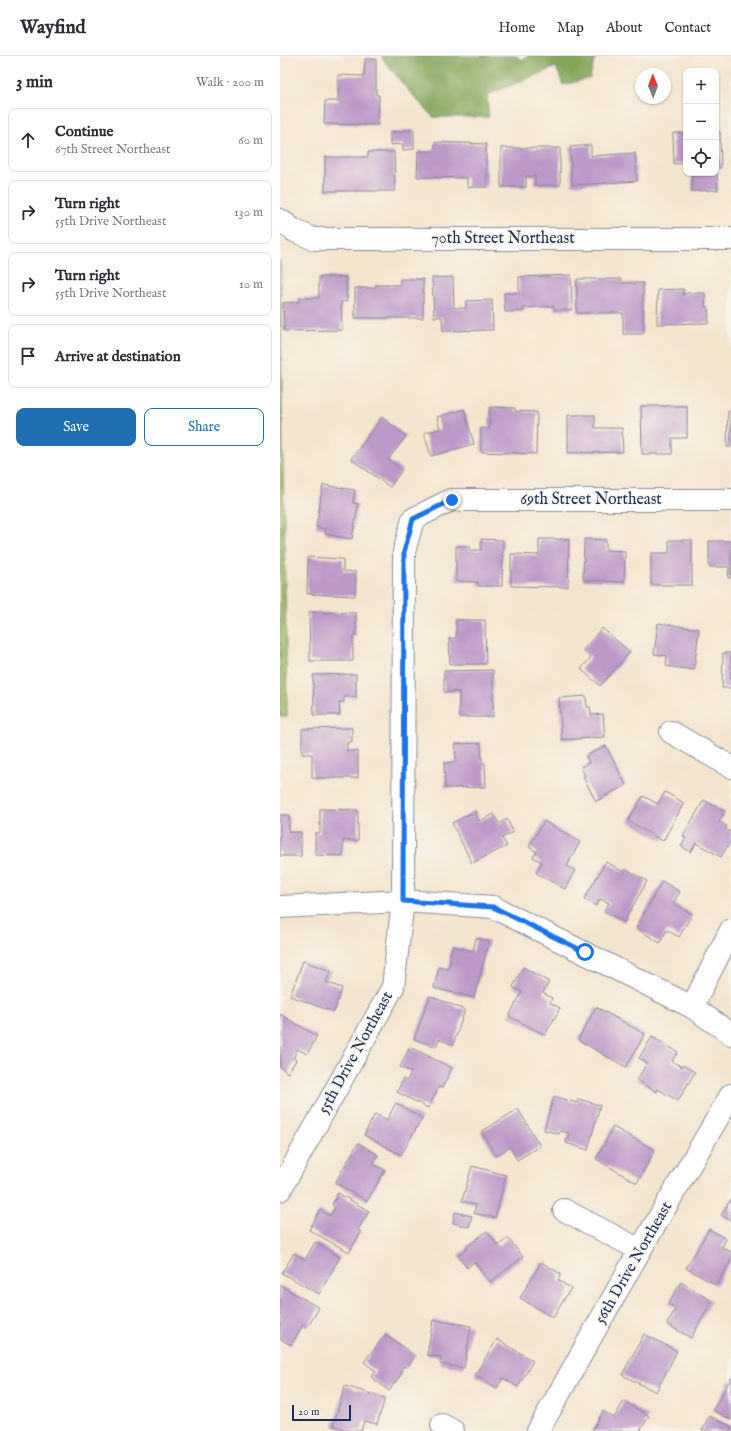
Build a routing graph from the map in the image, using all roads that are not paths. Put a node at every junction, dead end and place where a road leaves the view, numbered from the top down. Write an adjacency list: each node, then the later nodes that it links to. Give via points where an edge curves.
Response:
1 (280, 220): 2 (street, 70th Street Northeast, via 295,231 314,239)
2 (731, 239)
3 (452, 500): 4 (street, 69th Street Northeast); 7 (street, 55th Drive Northeast, via 413,519 404,552)
4 (731, 500)
5 (671, 732): 6 (street)
6 (731, 767)
7 (403, 901): 8 (street); 10 (street, via 493,907); 13 (street, 55th Drive Northeast, via 393,987)
8 (280, 908)
9 (731, 930): 10 (street)
10 (692, 1007): 11 (street)
11 (731, 1034)
12 (731, 1095): 15 (street, 56th Drive Northeast)
13 (280, 1190)
14 (564, 1210): 15 (street)
15 (640, 1250): 16 (street, 56th Drive Northeast)
16 (538, 1431)

